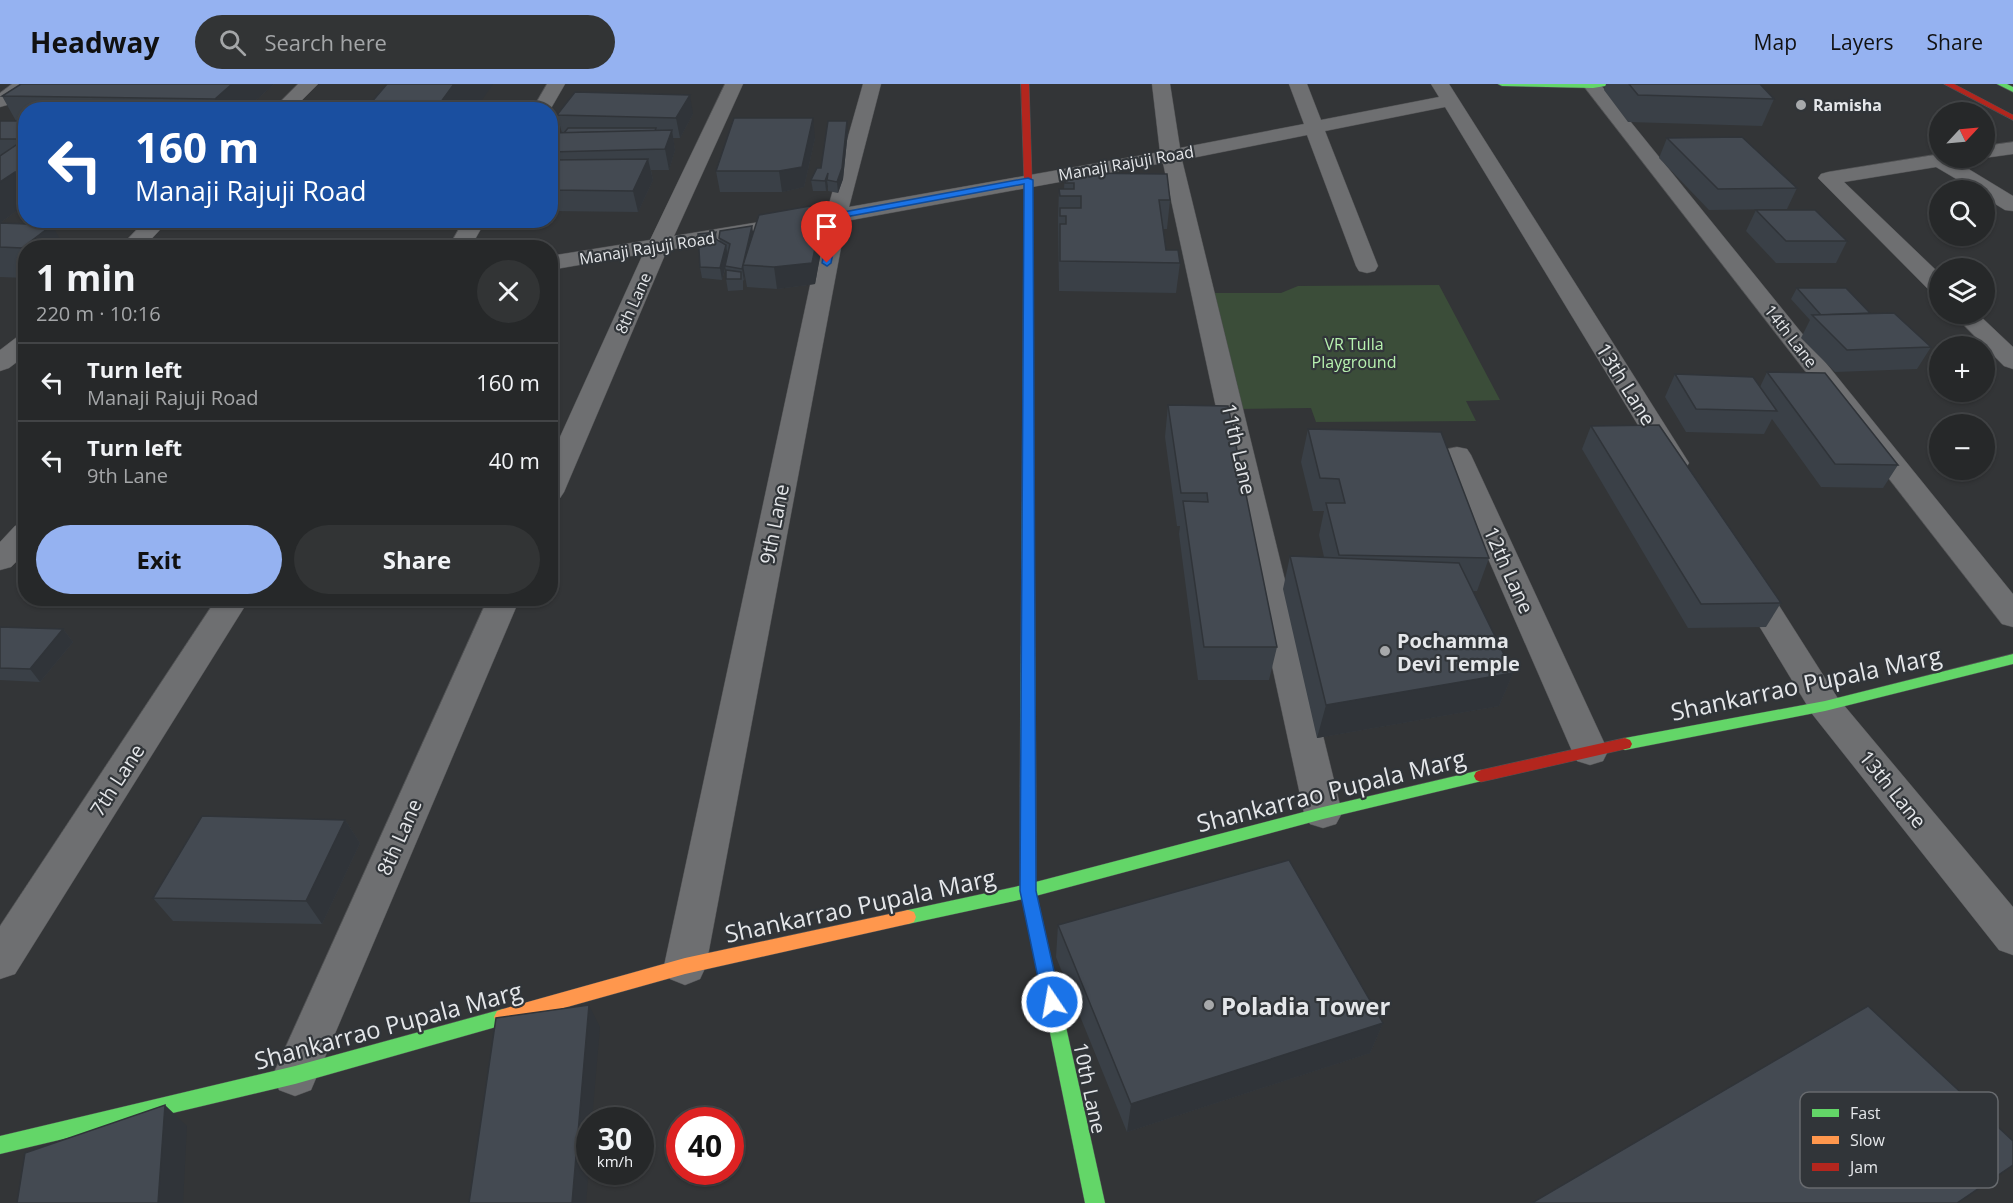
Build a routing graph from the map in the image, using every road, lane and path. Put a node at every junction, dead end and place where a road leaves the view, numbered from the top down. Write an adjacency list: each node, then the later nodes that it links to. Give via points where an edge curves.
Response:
1 (24, 84): 15 (street)
2 (309, 84): 16 (street)
3 (556, 84): 17 (street)
4 (734, 84): 30 (street, 8th Lane)
5 (872, 84): 27 (street, 9th Lane)
6 (1025, 84): 25 (street, 10th Lane)
7 (1161, 84): 22 (street, 11th Lane)
8 (1298, 84): 19 (street)
9 (1502, 84): 12 (street)
10 (1948, 84): 18 (street)
11 (2001, 84): 13 (street)
12 (1599, 85): 48 (street, 14th Lane)
13 (2013, 90)
14 (1446, 92): 19 (street, Manaji Rajuji Road); 42 (street, 13th Lane)
15 (0, 101)
16 (290, 102)
17 (546, 102)
18 (2013, 118)
19 (1315, 128): 22 (street, Manaji Rajuji Road); 32 (street)
20 (2013, 148): 21 (street)
21 (1995, 150)
22 (1171, 156): 25 (street, Manaji Rajuji Road); 52 (street, 11th Lane)
23 (1929, 161): 33 (street, via 1828,178)
24 (1959, 168): 26 (street)
25 (1028, 180): 27 (street, Manaji Rajuji Road); 53 (street, 10th Lane)
26 (2013, 205)
27 (836, 216): 30 (street, Manaji Rajuji Road); 56 (street, 9th Lane)
28 (151, 228): 29 (street)
29 (138, 240)
30 (658, 246): 31 (street, Manaji Rajuji Road); 41 (street, 8th Lane)
31 (558, 262)
32 (1366, 266)
33 (1929, 277)
34 (1975, 324): 38 (street)
35 (0, 340): 36 (street)
36 (18, 340)
37 (18, 347): 39 (street)
38 (2013, 362)
39 (0, 363)
40 (1457, 455): 51 (street, 12th Lane)
41 (558, 474)
42 (1688, 484)
43 (18, 541): 45 (street)
44 (1731, 554): 50 (street, 13th Lane)
45 (0, 560)
46 (229, 606): 55 (street, 7th Lane)
47 (500, 606): 57 (street, 8th Lane)
48 (2013, 616)
49 (2013, 659): 50 (street, Shankarrao Pupala Marg)
50 (1825, 706): 51 (street, Shankarrao Pupala Marg); 54 (street, 13th Lane)
51 (1590, 751): 52 (street, Shankarrao Pupala Marg)
52 (1323, 813): 53 (street, Shankarrao Pupala Marg)
53 (1028, 891): 56 (street, Shankarrao Pupala Marg); 59 (street, 10th Lane)
54 (2013, 938)
55 (0, 961)
56 (685, 966): 57 (street, Shankarrao Pupala Marg)
57 (295, 1075): 58 (street, Shankarrao Pupala Marg)
58 (0, 1145)
59 (1095, 1203)

